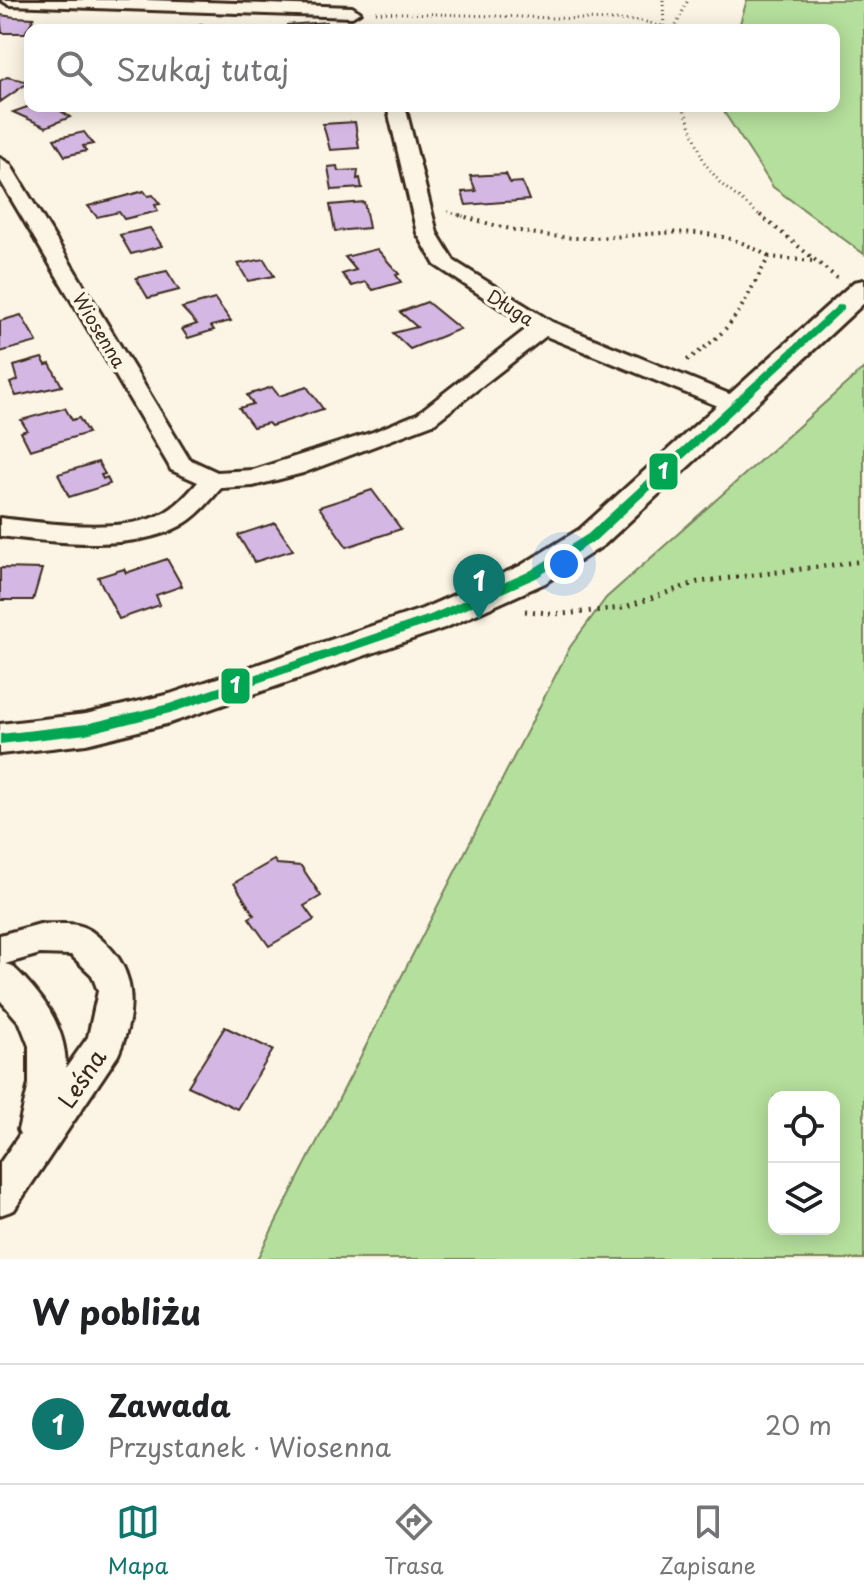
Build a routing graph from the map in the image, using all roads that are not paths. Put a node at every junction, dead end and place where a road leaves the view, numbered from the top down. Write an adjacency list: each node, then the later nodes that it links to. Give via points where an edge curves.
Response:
1 (9, 0): 2 (street)
2 (171, 3): 3 (street)
3 (348, 6): 4 (street)
4 (359, 24)
5 (398, 112): 8 (street, Długa, via 427,233 446,265)
6 (0, 164): 10 (street, Wiosenna, via 180,464)
7 (857, 286): 9 (street)
8 (544, 327): 9 (street, Długa); 10 (street, via 425,419 280,471)
9 (736, 405): 12 (street, via 584,544 554,565 417,624 191,703 108,726)
10 (214, 480): 11 (street, via 197,502 163,524 114,533)
11 (0, 527)
12 (0, 739)
13 (0, 950): 15 (street, Leśna, via 40,939 78,940 107,966 115,991 105,1043)
14 (0, 977): 15 (street, via 21,995 48,1044 50,1083)
15 (31, 1152): 16 (street, Leśna)
16 (0, 1196)

